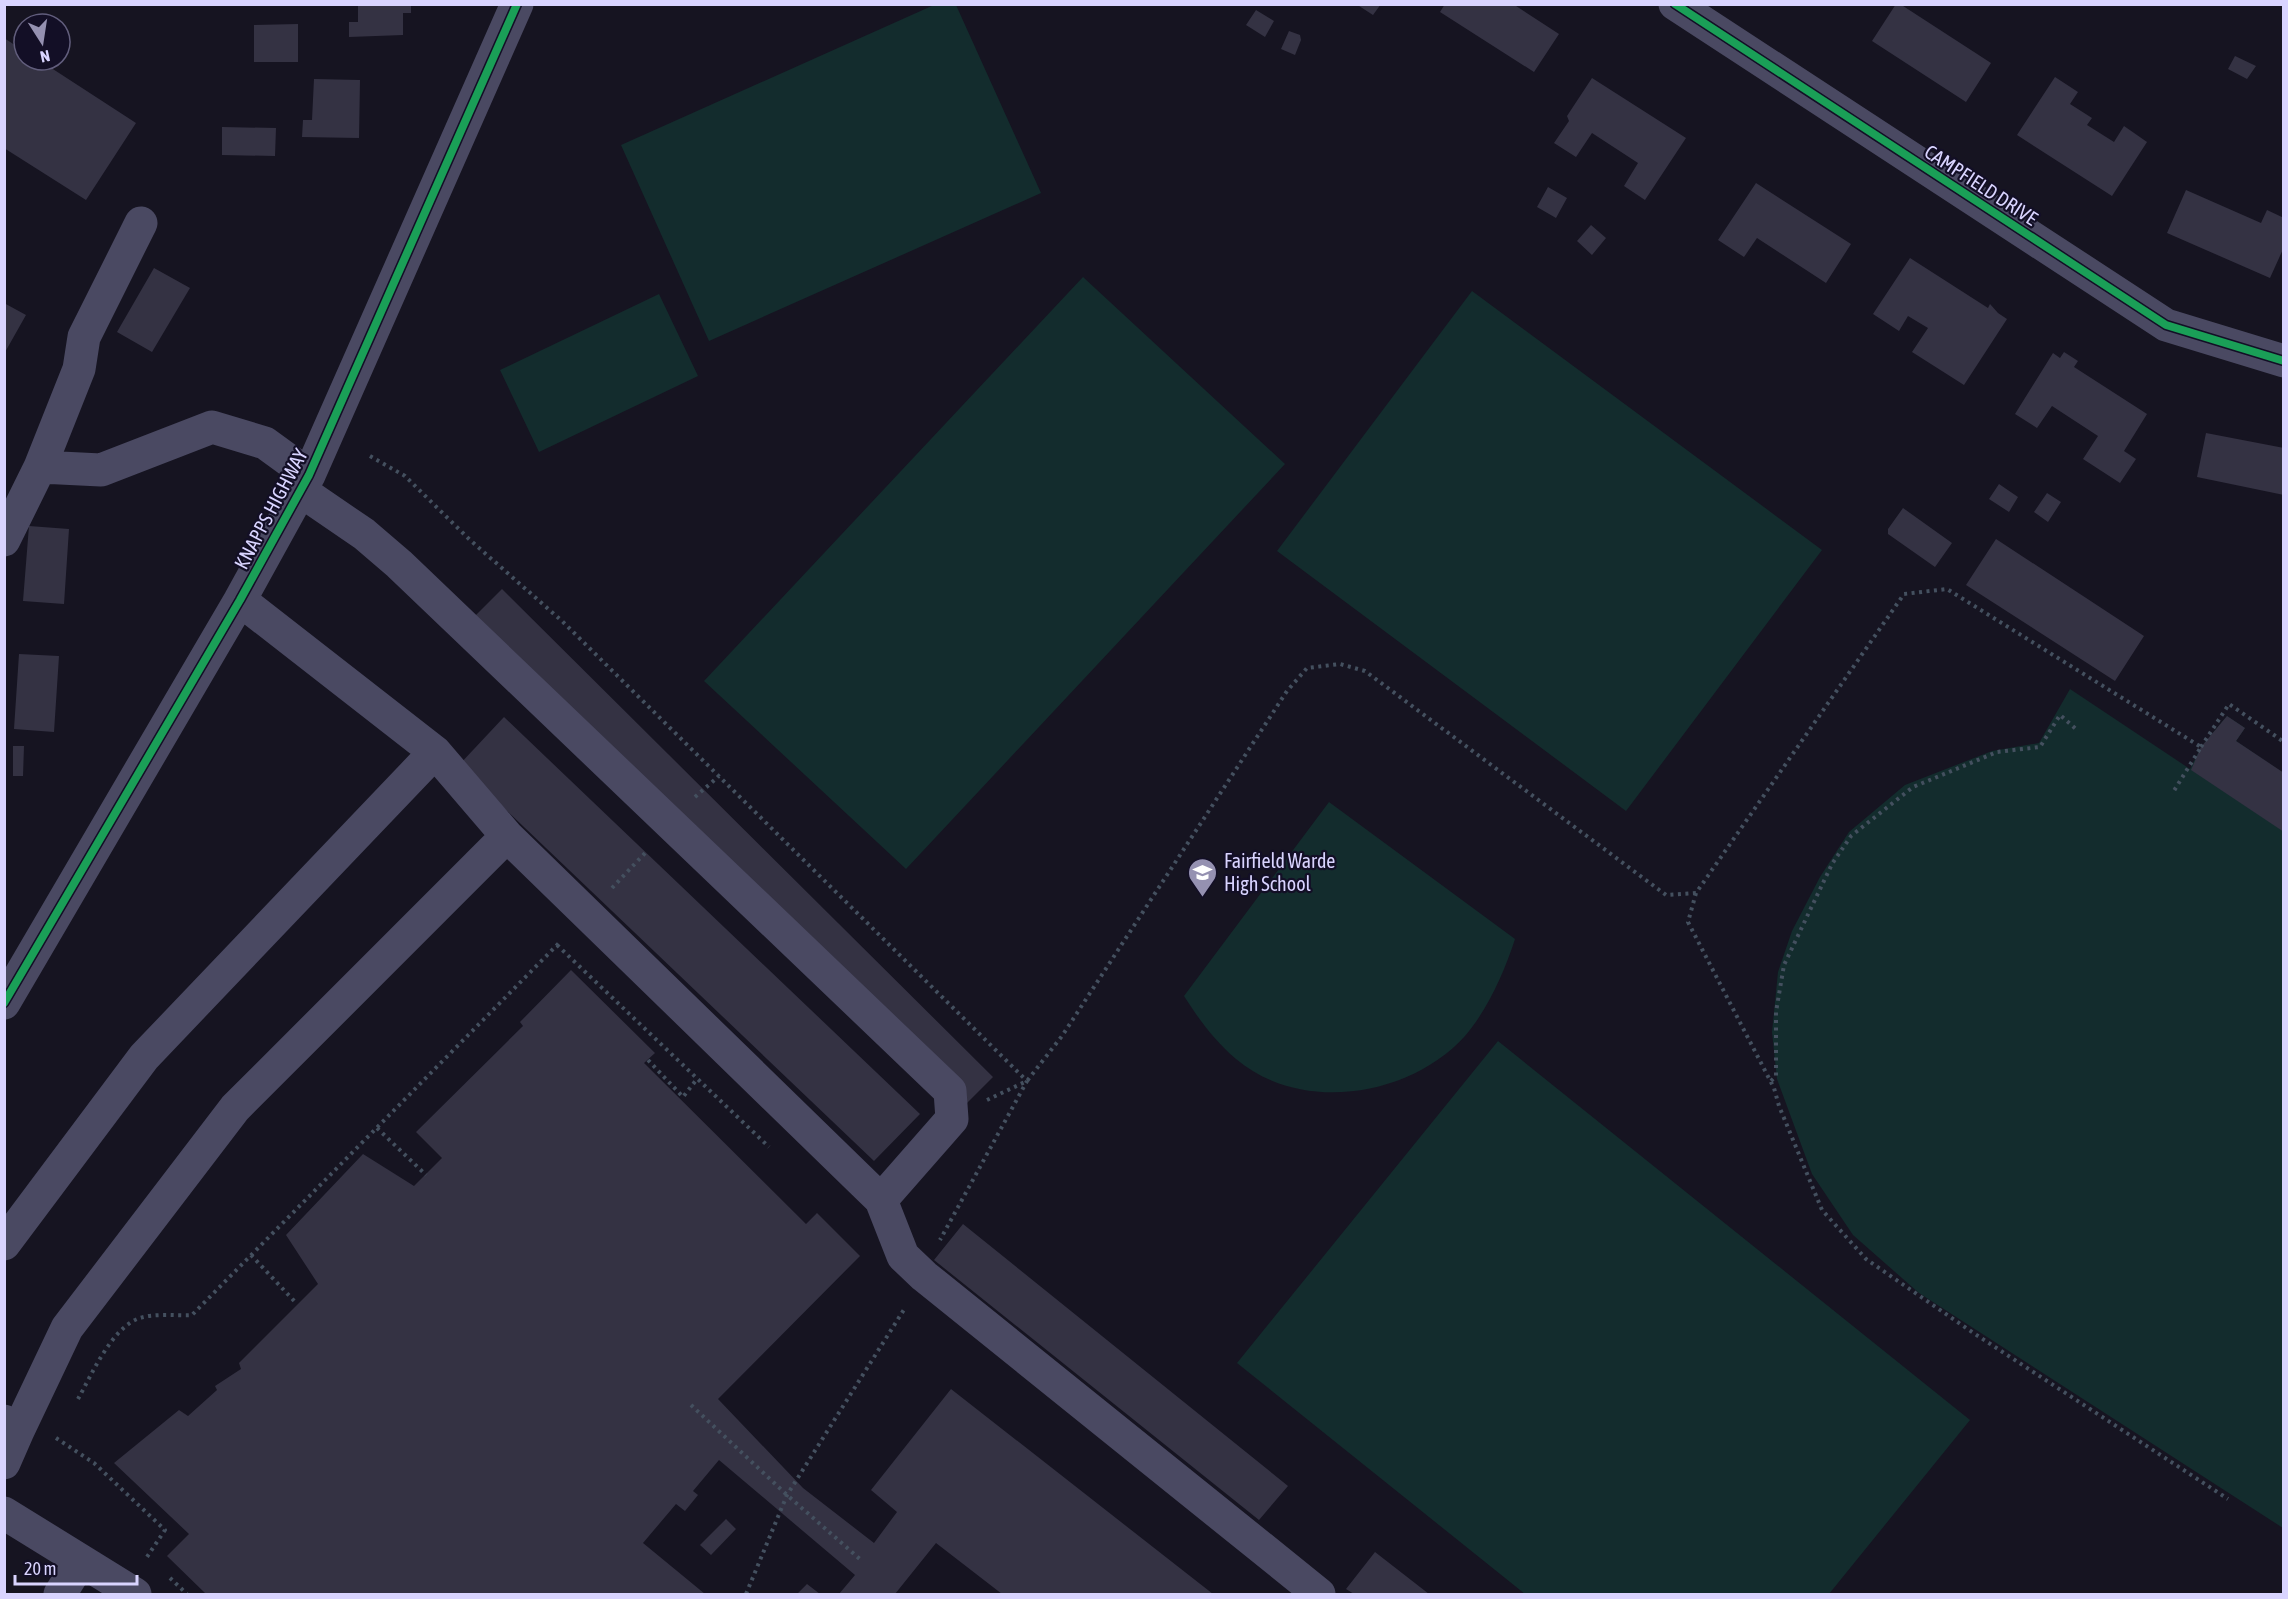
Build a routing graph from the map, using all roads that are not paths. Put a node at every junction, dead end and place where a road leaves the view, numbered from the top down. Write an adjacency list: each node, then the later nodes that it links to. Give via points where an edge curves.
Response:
1 (517, 4): 6 (street, KNAPPS HIGHWAY)
2 (1675, 4): 4 (street, CAMPFIELD DRIVE, via 2166,325)
3 (141, 222): 5 (street, via 84,337 79,369)
4 (2283, 362)
5 (40, 466): 6 (street, via 101,470 212,427 265,443); 7 (street)
6 (305, 483): 8 (street, KNAPPS HIGHWAY); 12 (street, via 399,564 950,1091 952,1119)
7 (4, 540)
8 (240, 600): 9 (street); 11 (street, KNAPPS HIGHWAY)
9 (435, 752): 10 (street); 13 (street, via 144,1057)
10 (507, 836): 12 (street); 14 (street, via 235,1108 67,1328)
11 (4, 1004)
12 (881, 1200): 20 (street, via 903,1256 924,1276)
13 (4, 1244)
14 (11, 1426): 15 (street)
15 (4, 1463)
16 (4, 1513): 17 (street)
17 (80, 1562): 18 (street); 19 (street)
18 (60, 1594)
19 (135, 1594)
20 (1319, 1594)

